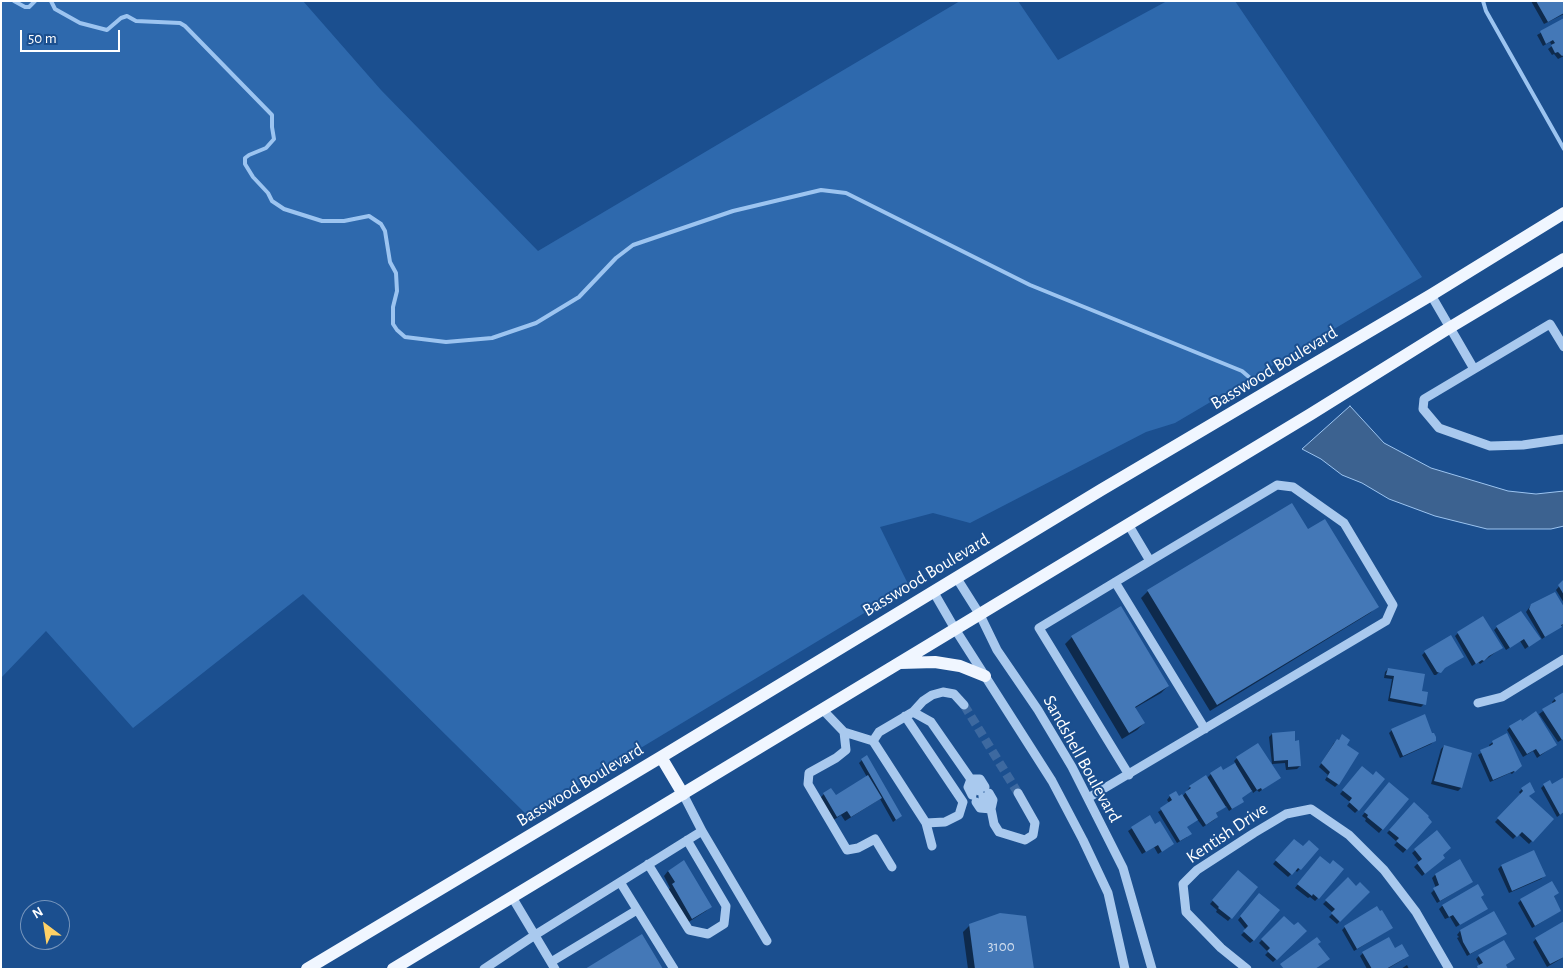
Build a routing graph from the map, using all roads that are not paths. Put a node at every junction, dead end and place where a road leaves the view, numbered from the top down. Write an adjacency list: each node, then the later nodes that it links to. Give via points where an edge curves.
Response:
1 (1564, 213): 3 (main road, Basswood Boulevard)
2 (1564, 259): 4 (main road)
3 (1431, 295): 4 (street); 10 (main road, Basswood Boulevard)
4 (1450, 328): 6 (street); 8 (main road)
5 (1564, 347): 6 (street, via 1550,324)
6 (1474, 369): 7 (street, via 1424,399 1423,409 1439,428 1490,446)
7 (1564, 439)
8 (1128, 524): 9 (street); 13 (main road)
9 (1150, 561): 11 (street); 22 (street, via 1277,485 1293,487 1344,523 1393,605 1386,621)
10 (956, 577): 12 (main road, Basswood Boulevard); 13 (street, Sandshell Boulevard)
11 (1116, 582): 22 (street); 26 (street, via 1039,628)
12 (933, 591): 14 (street, Sandshell Boulevard); 25 (main road, Basswood Boulevard)
13 (980, 615): 14 (main road); 30 (street, Sandshell Boulevard, via 997,650 1038,710)
14 (955, 629): 16 (main road); 17 (street, Sandshell Boulevard)
15 (1564, 659): 18 (street, via 1502,697)
16 (900, 663): 17 (main road, via 935,662 960,666); 20 (main road)
17 (985, 676): 50 (street, Sandshell Boulevard, via 1052,781 1087,849 1108,893)
18 (1478, 703)
19 (964, 706): 21 (street, via 954,694 943,692 927,698)
20 (822, 710): 23 (street); 28 (main road)
21 (909, 714): 24 (street, via 879,732); 29 (street, via 931,722); 32 (street, via 962,802 959,815 944,822)
22 (1205, 728): 26 (street)
23 (844, 732): 24 (street); 37 (street, via 846,750 809,773 808,784 847,850 875,839)
24 (873, 741): 32 (street)
25 (661, 757): 28 (main road); 45 (main road, Basswood Boulevard)
26 (1129, 775): 30 (street)
27 (1018, 793): 31 (street, via 1035,822 1033,835 1026,840 999,832)
28 (683, 794): 33 (street); 39 (main road)
29 (981, 794): 31 (street, via 993,800); 31 (street, via 980,808)
30 (1088, 798): 51 (street, Sandshell Boulevard, via 1123,868)
31 (991, 809)
32 (926, 822): 35 (street)
33 (702, 831): 34 (street); 42 (street)
34 (687, 840): 36 (street); 36 (street, via 726,906 724,924 708,934 689,930)
35 (932, 846)
36 (648, 864): 38 (street)
37 (892, 867)
38 (620, 882): 40 (street); 41 (street)
39 (512, 897): 41 (street); 46 (main road)
40 (637, 910): 44 (street); 49 (street)
41 (535, 935): 43 (street); 44 (street)
42 (767, 941)
43 (499, 960): 47 (street); 48 (street)
44 (553, 965)
45 (307, 969)
46 (393, 969)
47 (484, 969)
48 (504, 969)
49 (674, 969)
50 (1125, 969)
51 (1152, 969)
52 (1247, 969): 53 (street, Kentish Drive, via 1186,912 1183,884 1197,870 1254,832 1286,814 1311,809 1349,835 1384,870 1416,912)
53 (1448, 969)

